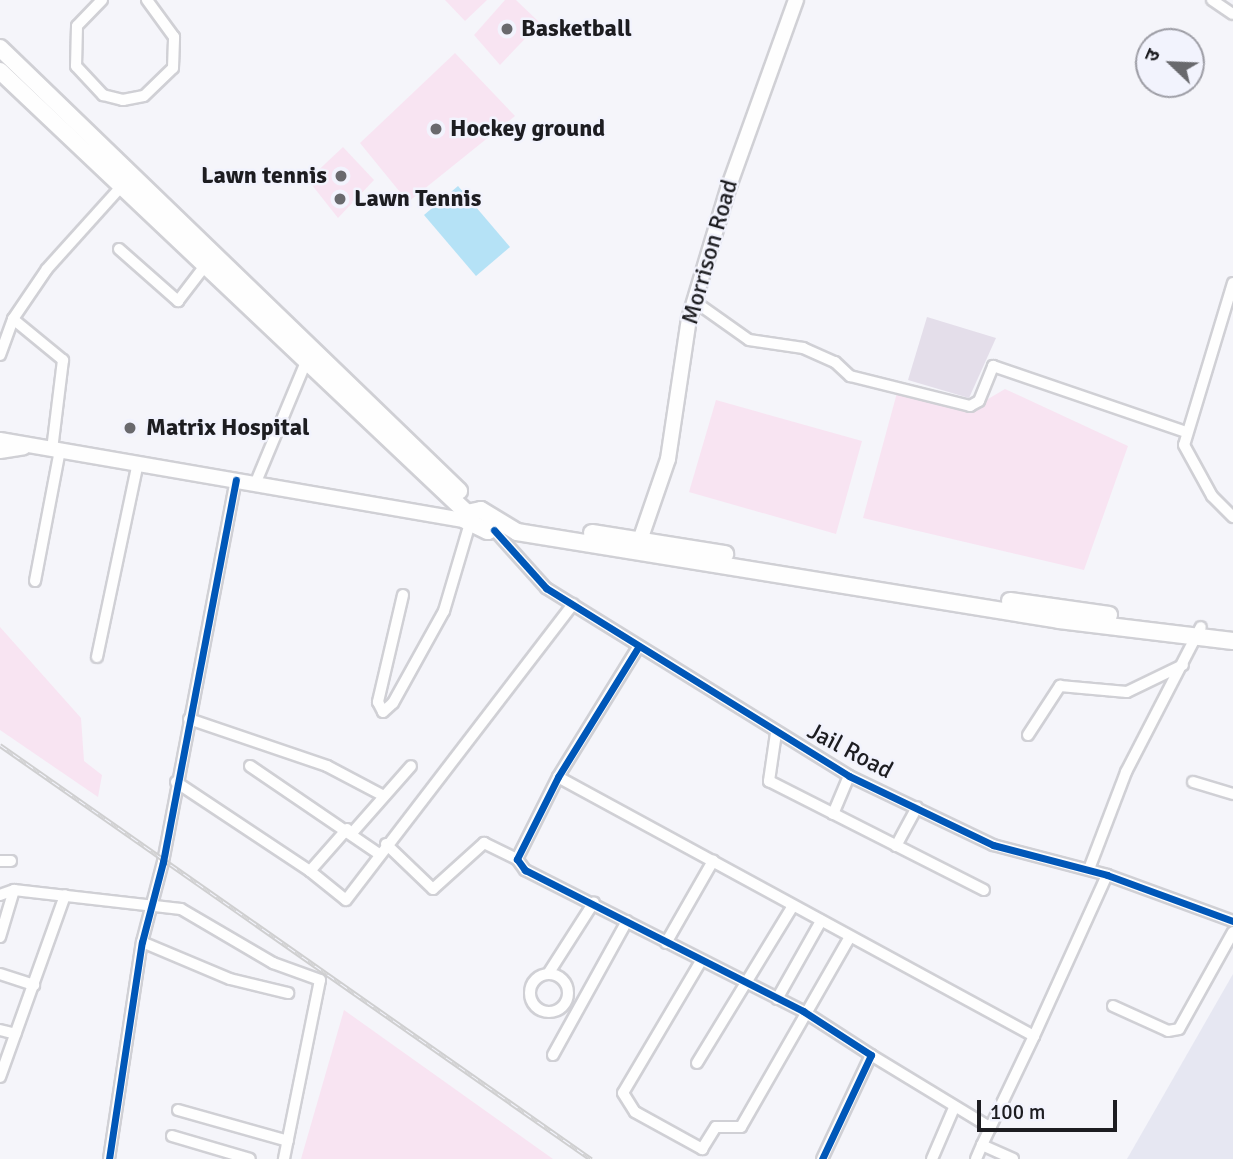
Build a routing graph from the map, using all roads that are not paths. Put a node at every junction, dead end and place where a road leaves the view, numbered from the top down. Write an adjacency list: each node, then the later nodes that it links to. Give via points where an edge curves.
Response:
1 (102, 0): 2 (street, via 77,26 76,66 95,89 124,100 144,96 173,68 174,37)
2 (148, 0)
3 (796, 0): 12 (street, Morrison Road, via 765,76)
4 (1212, 0): 5 (street)
5 (1233, 14)
6 (0, 48): 24 (main road)
7 (0, 71): 8 (main road)
8 (119, 189): 10 (main road); 13 (street, via 47,269)
9 (119, 249): 10 (street, via 178,301)
10 (204, 267): 15 (main road)
11 (1233, 283): 17 (street)
12 (695, 301): 17 (street, via 749,340 803,348 835,362 850,376 970,406 979,401 993,366); 27 (street, Morrison Road, via 668,459)
13 (13, 319): 14 (street); 20 (street, via 63,360)
14 (0, 355)
15 (306, 362): 23 (street); 24 (main road)
16 (0, 429): 19 (street)
17 (1186, 432): 25 (street, via 1184,444 1212,496)
18 (3, 444): 19 (street)
19 (33, 445): 20 (street)
20 (56, 449): 21 (street); 28 (street)
21 (138, 463): 22 (street); 35 (street)
22 (236, 480): 23 (street); 37 (street)
23 (256, 482): 24 (street)
24 (470, 516): 26 (main road); 29 (street, via 444,611 393,703 383,712 379,702)
25 (1233, 517)
26 (496, 524): 27 (main road); 30 (street, Jail Road, via 546,588)
27 (638, 545): 32 (main road)
28 (35, 582)
29 (403, 595)
30 (572, 604): 34 (street, Jail Road); 51 (street)
31 (1233, 631): 32 (main road)
32 (1200, 632): 33 (main road); 36 (street)
33 (1233, 641)
34 (637, 649): 38 (street, Jail Road); 43 (street)
35 (97, 657)
36 (1183, 665): 39 (street, via 1127,692 1059,686); 56 (street, via 1126,772)
37 (188, 719): 44 (street); 47 (street, via 327,766)
38 (776, 733): 42 (street, Jail Road); 49 (street, via 769,781)
39 (1028, 735)
40 (250, 766): 50 (street)
41 (411, 766): 47 (street)
42 (849, 776): 48 (street, Jail Road); 49 (street)
43 (558, 777): 54 (street); 55 (street)
44 (176, 782): 57 (street); 65 (street)
45 (1193, 782): 46 (street)
46 (1233, 794)
47 (384, 796): 50 (street)
48 (917, 807): 52 (street); 56 (street, Jail Road, via 993,845)
49 (833, 814): 52 (street)
50 (349, 831): 53 (street); 57 (street)
51 (386, 844): 53 (street); 54 (street, via 433,889 484,843)
52 (896, 846): 60 (street)
53 (379, 854): 57 (street, via 346,900)
54 (517, 859): 63 (street, via 525,870)
55 (713, 861): 64 (street); 73 (street)
56 (1089, 869): 58 (street, Jail Road)
57 (310, 871)
58 (1107, 875): 68 (street, Jail Road); 85 (street)
59 (14, 890): 61 (street); 62 (street); 70 (street)
60 (984, 890)
61 (0, 895)
62 (65, 895): 65 (street); 78 (street)
63 (594, 902): 66 (street); 76 (street)
64 (793, 905): 67 (street); 77 (street)
65 (150, 906): 72 (street); 94 (street, via 181,909 264,958 320,980)
66 (627, 921): 73 (street); 86 (street)
67 (821, 921): 71 (street); 80 (street)
68 (1233, 921)
69 (1233, 932): 81 (street, via 1179,1029 1168,1031)
70 (0, 937)
71 (850, 937): 82 (street); 85 (street)
72 (142, 942): 79 (street, via 230,979); 96 (street)
73 (666, 943): 74 (street)
74 (701, 961): 77 (street); 82 (street, via 623,1093 635,1112 698,1148 716,1127 741,1127)
75 (0, 974): 78 (street)
76 (548, 974)
77 (743, 983): 80 (street); 88 (street)
78 (34, 985): 84 (street)
79 (288, 993)
80 (777, 999): 82 (street)
81 (1113, 1006)
82 (803, 1012): 87 (street)
83 (0, 1030): 84 (street)
84 (16, 1034): 89 (street)
85 (1034, 1036): 92 (street)
86 (554, 1055)
87 (871, 1055): 90 (street); 99 (street)
88 (697, 1063)
89 (0, 1077)
90 (954, 1108): 92 (street); 100 (street)
91 (178, 1110): 94 (street)
92 (991, 1128): 95 (street)
93 (172, 1136): 97 (street)
94 (288, 1141): 98 (street)
95 (982, 1145): 101 (street); 102 (street)
96 (109, 1159)
97 (250, 1159)
98 (284, 1159)
99 (822, 1159)
100 (932, 1159)
101 (976, 1159)
102 (1013, 1159)

